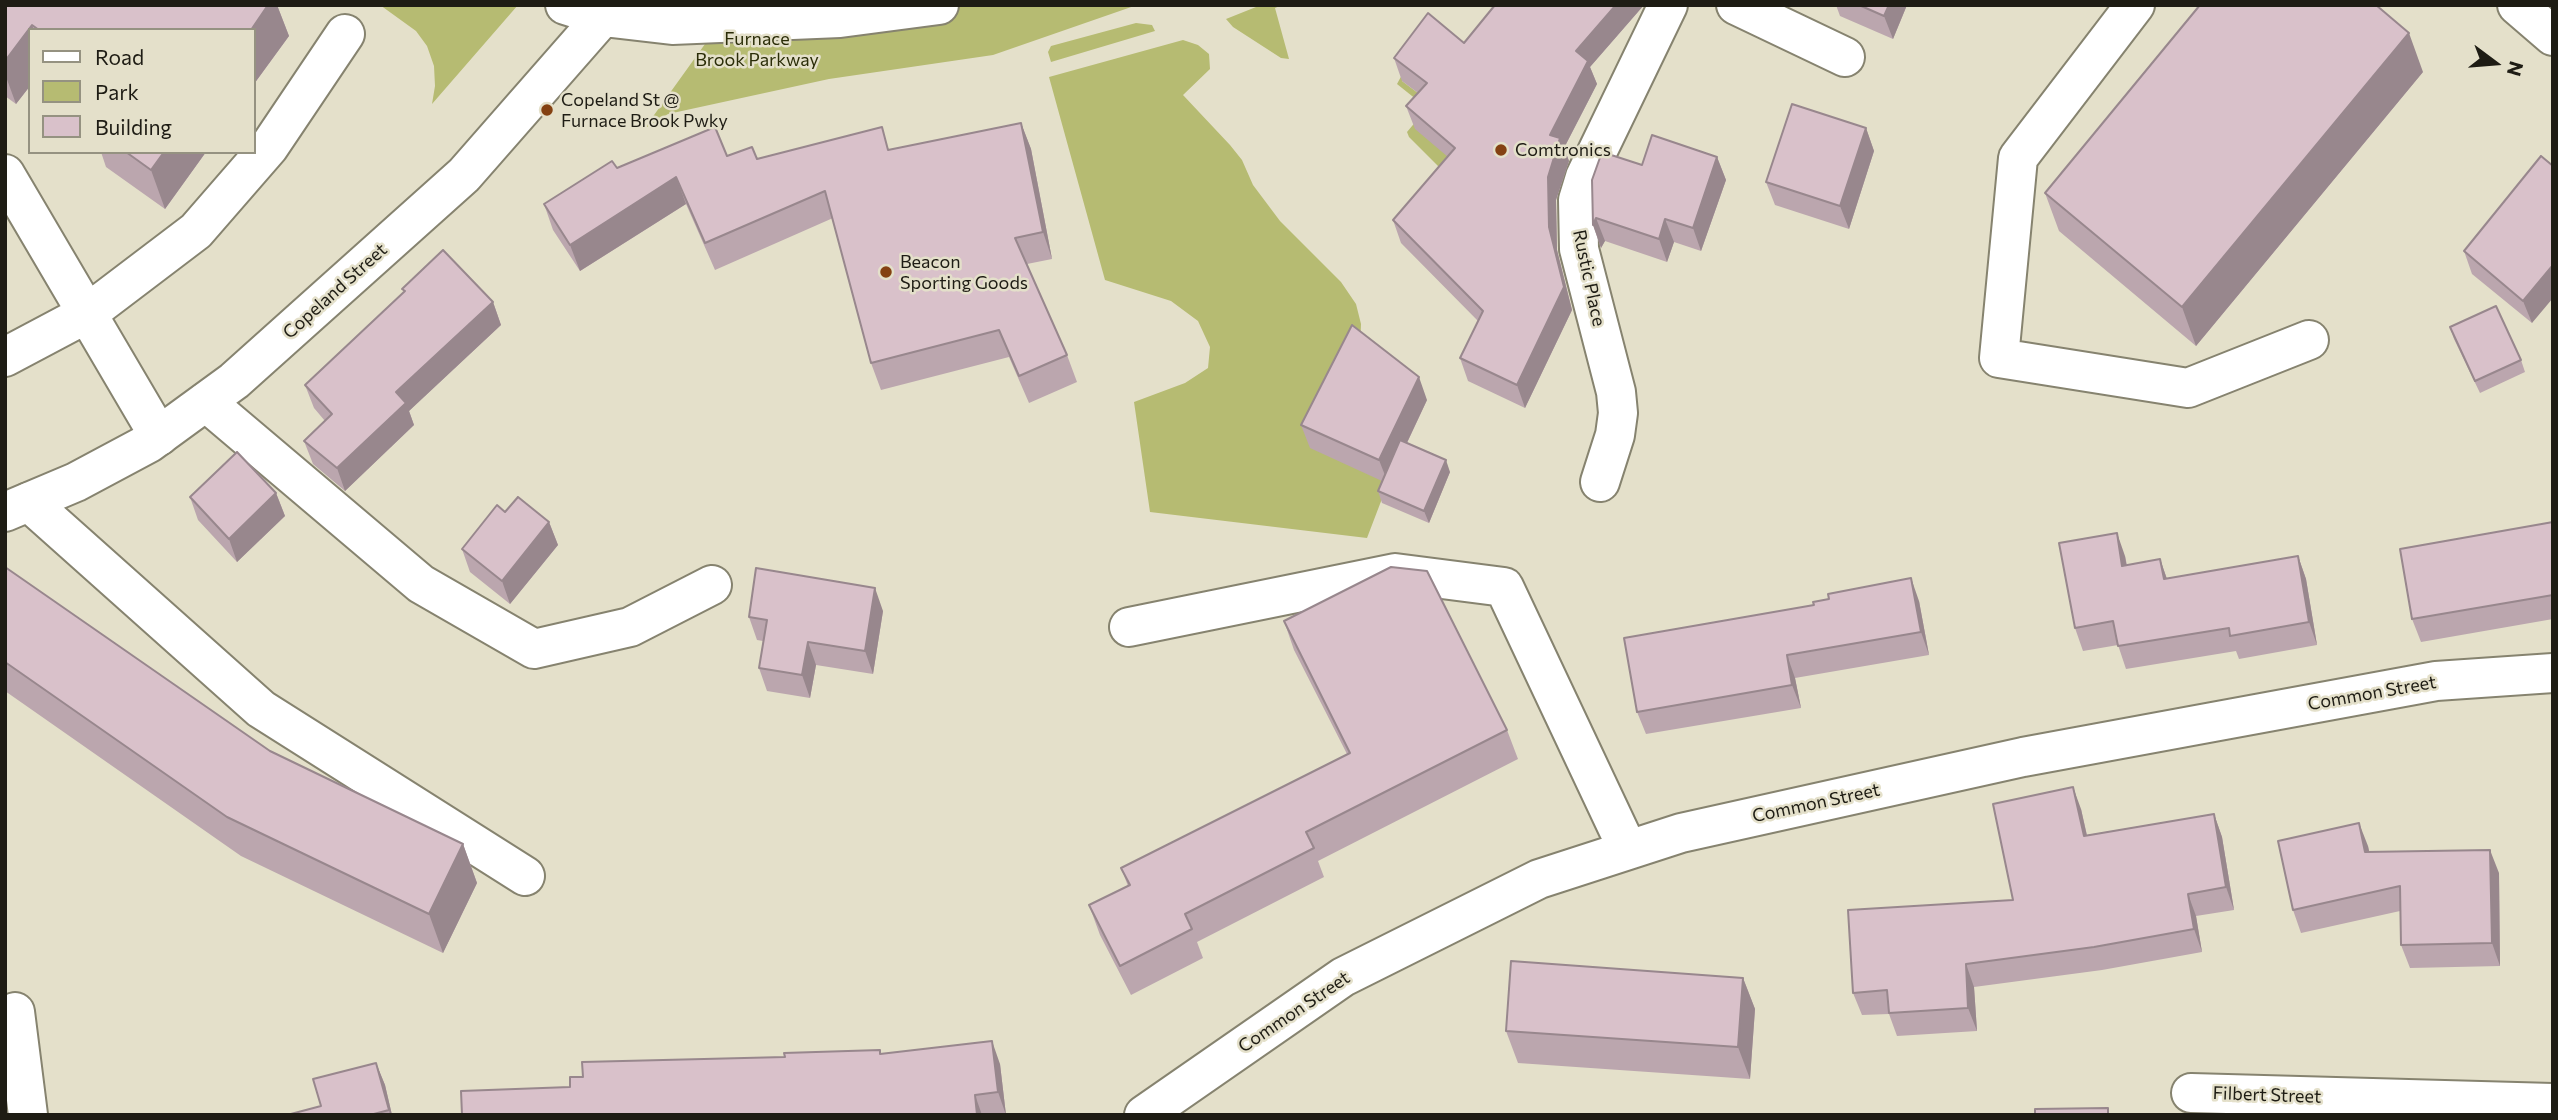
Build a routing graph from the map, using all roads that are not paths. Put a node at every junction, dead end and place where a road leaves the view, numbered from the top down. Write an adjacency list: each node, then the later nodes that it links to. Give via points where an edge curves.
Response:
1 (565, 5): 7 (street)
2 (939, 5): 7 (street, via 840,18 729,24 672,24)
3 (1668, 5): 17 (street, Rustic Place, via 1578,200 1579,249 1618,413)
4 (1736, 5): 10 (street)
5 (2136, 5): 13 (street, via 2018,158 1999,358 2188,388)
6 (2517, 5): 9 (street)
7 (608, 11): 15 (street, Copeland Street, via 464,175)
8 (345, 34): 12 (street, via 269,148 195,231)
9 (2553, 36)
10 (1845, 57)
11 (5, 174): 12 (street)
12 (88, 313): 14 (street); 16 (street)
13 (2309, 340)
14 (5, 357)
15 (206, 402): 16 (street, Copeland Street); 19 (street, via 421,584 534,649 630,627)
16 (159, 436): 18 (street, Copeland Street, via 76,482)
17 (1600, 482)
18 (17, 507): 23 (street, via 261,709)
19 (712, 585)
20 (1129, 627): 22 (street, via 1395,573 1504,587)
21 (2553, 673): 22 (street, Common Street, via 2437,681 2036,755 1681,833)
22 (1628, 850): 28 (street, Common Street, via 1539,879 1343,977)
23 (525, 876)
24 (15, 1012): 27 (street)
25 (2191, 1093): 26 (street, Filbert Street)
26 (2553, 1103)
27 (28, 1115)
28 (1144, 1115)

